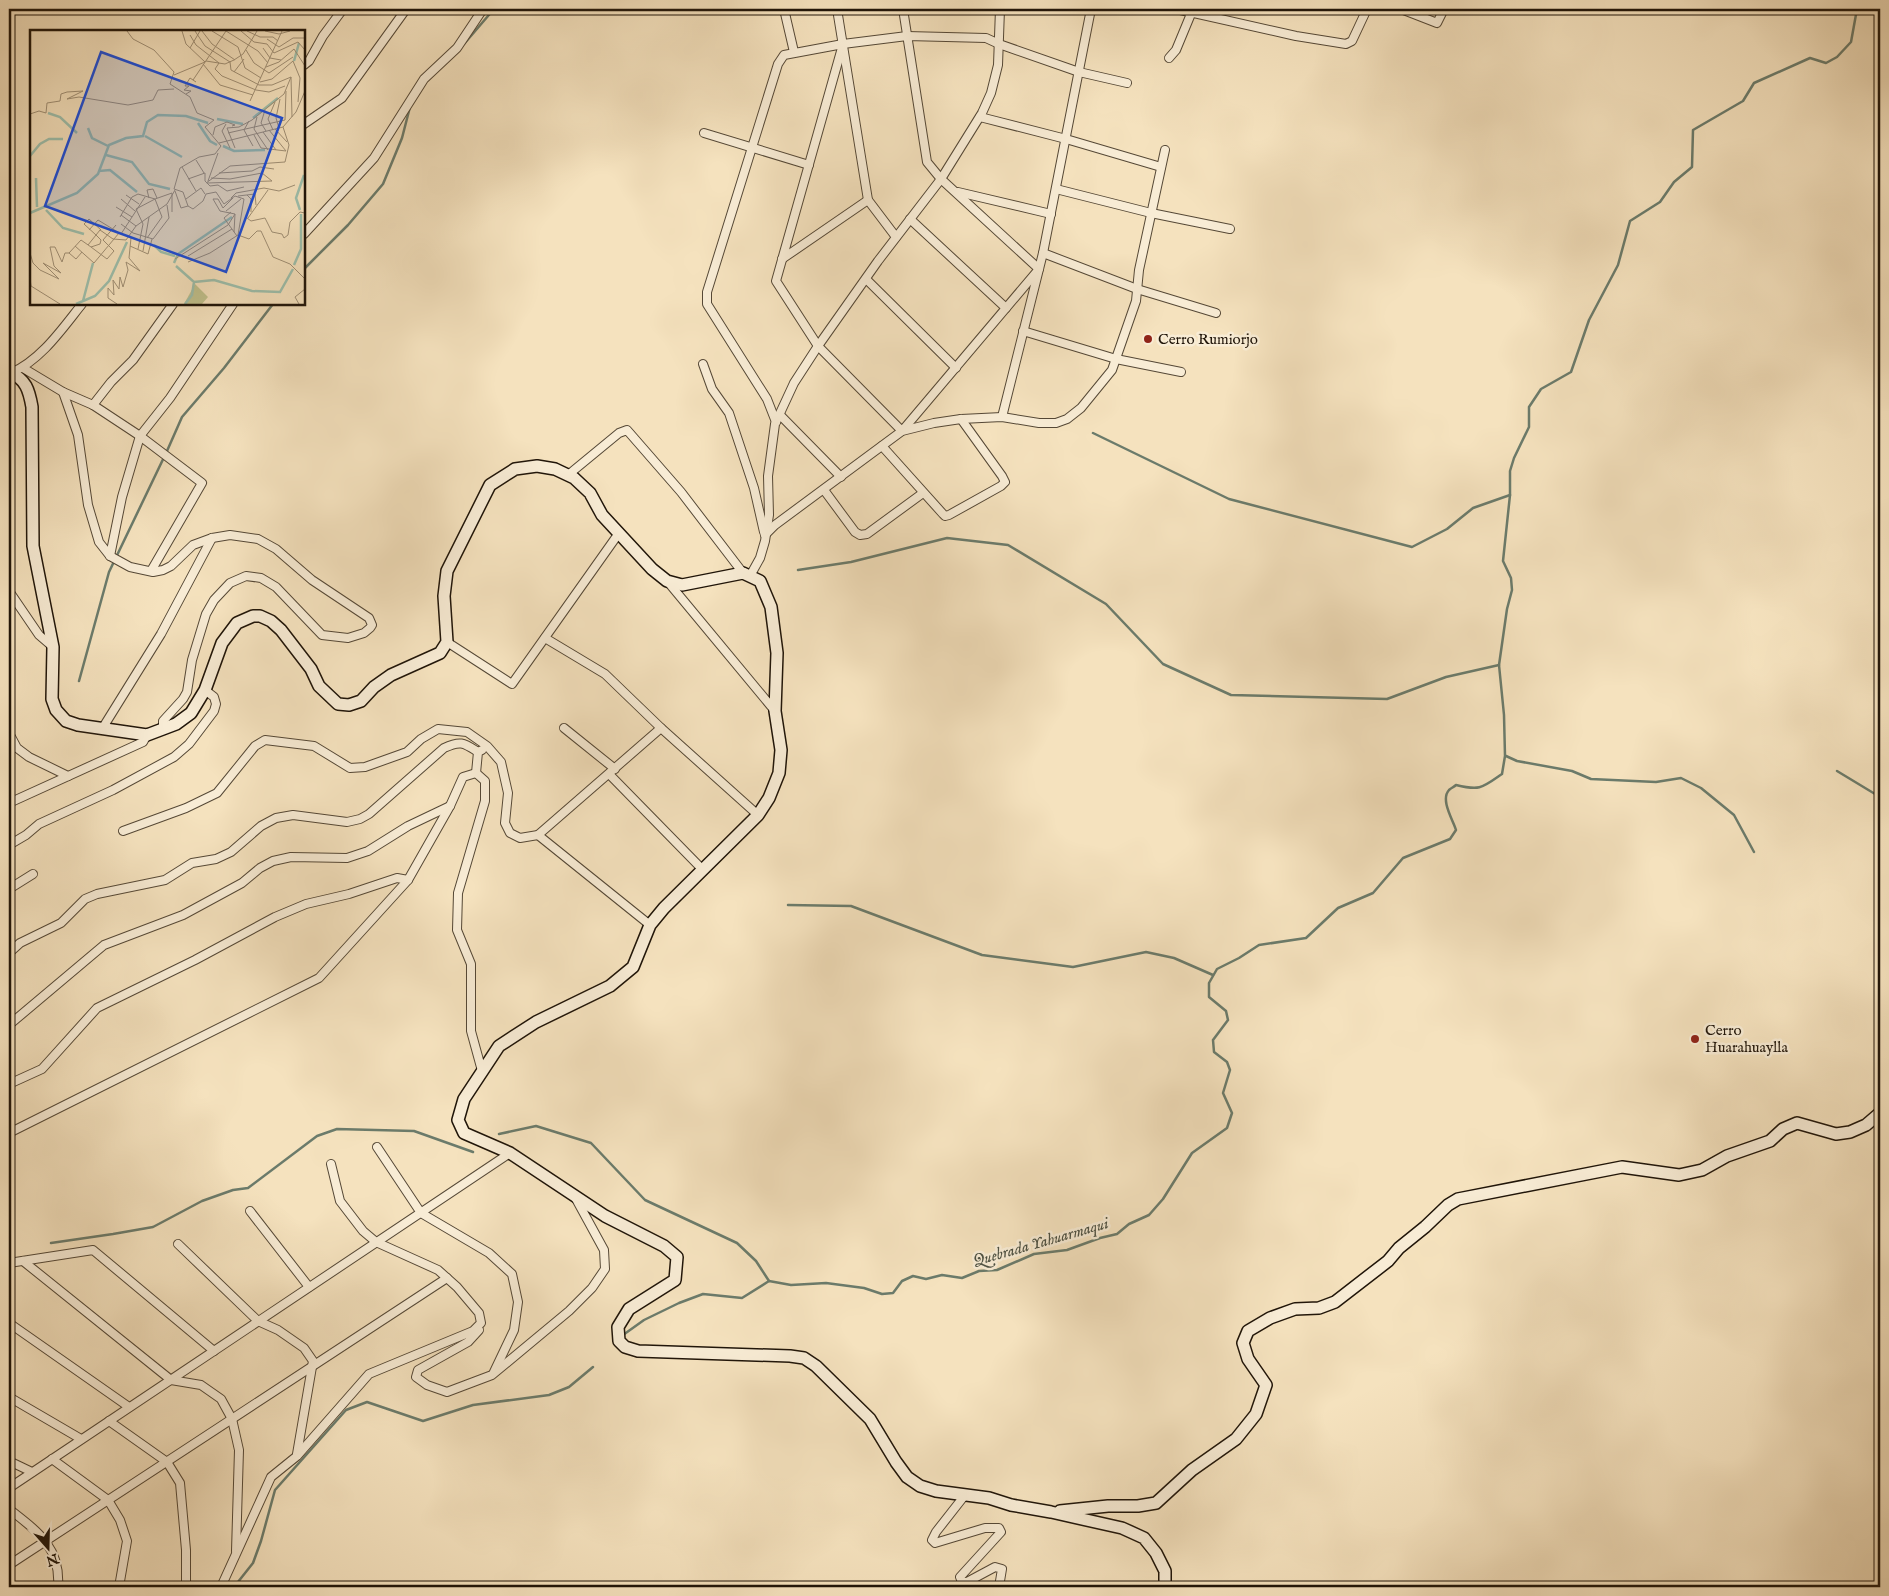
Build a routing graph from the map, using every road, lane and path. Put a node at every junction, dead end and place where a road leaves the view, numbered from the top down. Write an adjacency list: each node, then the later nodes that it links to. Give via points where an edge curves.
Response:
1 (343, 9): 19 (street)
2 (483, 9): 38 (street, via 457,48 424,78 374,158)
3 (784, 9): 17 (street)
4 (837, 9): 15 (street)
5 (903, 9): 14 (street)
6 (999, 9): 16 (street)
7 (1091, 9): 20 (street)
8 (1176, 9): 12 (street)
9 (1367, 9): 12 (street, via 1352,41 1346,44 1296,36)
10 (1401, 9): 11 (street, via 1437,23)
11 (1444, 9)
12 (1192, 10): 18 (street, via 1176,50)
13 (404, 12): 23 (street, via 342,98)
14 (907, 36): 15 (street); 16 (street, via 986,38); 30 (street, via 927,162)
15 (843, 44): 17 (street); 28 (street); 33 (street)
16 (999, 44): 20 (street); 22 (street, via 991,93)
17 (794, 52): 26 (street, via 784,55 778,64)
18 (1169, 58)
19 (305, 64)
20 (1079, 72): 21 (street); 25 (street)
21 (1127, 83)
22 (980, 117): 25 (street); 30 (street)
23 (305, 123)
24 (704, 133): 26 (street)
25 (1066, 139): 29 (street); 31 (street)
26 (751, 148): 28 (street); 61 (street, via 707,304)
27 (1164, 150): 29 (street)
28 (809, 165): 41 (street)
29 (1161, 167): 34 (street)
30 (941, 179): 32 (street); 36 (street)
31 (1056, 189): 34 (street); 35 (street)
32 (955, 192): 35 (street); 42 (street)
33 (868, 200): 39 (street); 41 (street)
34 (1151, 213): 37 (street); 44 (street)
35 (1051, 214): 40 (street)
36 (910, 219): 39 (street); 48 (street)
37 (1230, 229)
38 (305, 233)
39 (896, 237): 43 (street)
40 (1043, 254): 42 (street); 44 (street)
41 (782, 259): 51 (street, via 776,281)
42 (1039, 268): 48 (street); 50 (street)
43 (866, 279): 51 (street); 55 (street)
44 (1137, 289): 49 (street); 52 (street)
45 (81, 305): 54 (street)
46 (172, 305): 59 (street, via 133,360)
47 (232, 305): 64 (street, via 170,398)
48 (1006, 308): 55 (street)
49 (1216, 313)
50 (1023, 331): 52 (street); 60 (street)
51 (818, 346): 61 (street, via 794,383); 63 (street)
52 (1116, 360): 57 (street); 60 (street, via 1112,370 1068,419 1039,423)
53 (704, 364): 71 (street, via 712,389 729,413 754,488)
54 (23, 368): 56 (street); 58 (street)
55 (956, 368): 63 (street)
56 (10, 372): 80 (main road, via 22,378 32,407 33,546)
57 (1181, 372)
58 (63, 392): 59 (street); 73 (street, via 78,434 88,505 99,542)
59 (93, 405): 64 (street)
60 (1002, 417): 62 (street)
61 (778, 419): 67 (street); 71 (street, via 770,452 769,515)
62 (961, 419): 63 (street); 69 (street, via 1004,482 945,516)
63 (902, 431): 65 (street)
64 (140, 436): 73 (street, via 122,497); 74 (street, via 202,483)
65 (882, 446): 67 (street); 69 (street)
66 (568, 475): 70 (main road, via 590,493 602,515); 75 (street, via 627,430); 79 (main road, via 537,466 515,469 490,485 447,571 444,596)
67 (841, 477): 68 (street)
68 (824, 490): 69 (street, via 860,535 867,534); 71 (street, via 775,525)
69 (923, 493)
70 (619, 532): 76 (main road); 78 (street)
71 (765, 536): 75 (street, via 760,558)
72 (212, 538): 74 (street, via 194,545 171,566); 85 (street, via 161,634); 86 (street, via 230,535 258,539 369,618 372,625 364,633 348,638 322,635 276,587 261,578 246,576 230,583 206,614 192,660 187,692 163,721)
73 (110, 556): 74 (street, via 130,568)
74 (151, 571)
75 (747, 575): 76 (main road, via 682,585); 82 (main road, via 760,581 771,607 777,653)
76 (667, 581): 82 (street)
77 (9, 591): 80 (street, via 39,635)
78 (545, 638): 79 (street, via 512,684); 84 (street, via 605,674)
79 (447, 642): 81 (main road, via 440,652 391,675 361,701 338,704 319,686 312,669 281,630 271,620 254,616 237,623 222,643)
80 (53, 647): 85 (main road, via 52,698 56,710 66,721)
81 (205, 690): 86 (main road, via 191,713); 99 (street, via 214,697 214,711 174,758 39,824)
82 (775, 711): 96 (main road, via 781,750 779,773)
83 (564, 728): 91 (street)
84 (661, 728): 91 (street); 96 (street)
85 (102, 729): 88 (main road)
86 (163, 729): 88 (main road)
87 (9, 733): 93 (street, via 17,748 29,757)
88 (146, 734): 93 (street, via 143,742)
89 (487, 746): 90 (street); 97 (street, via 467,732 438,730 407,752 365,767 350,768 314,746 265,740 255,746 217,793); 98 (street, via 501,762 508,793 505,823 510,833 520,838)
90 (478, 752): 92 (street); 105 (street, via 464,743 444,748 360,819 347,822 293,815 276,818 261,826 231,852 216,859 192,863 165,880 96,894 85,899 61,923 20,943)
91 (612, 771): 98 (street); 100 (street)
92 (476, 773): 95 (street, via 463,777); 107 (street, via 485,781 485,801 458,893 456,930 471,964 471,1031)
93 (68, 776): 94 (street)
94 (9, 803)
95 (450, 806): 102 (street); 106 (street, via 408,826 368,851 347,858 291,856 273,861 183,915 104,946)
96 (758, 816): 100 (main road)
97 (123, 831)
98 (538, 835): 104 (street)
99 (9, 845)
100 (703, 870): 104 (main road)
101 (33, 874): 103 (street)
102 (408, 880): 108 (street, via 397,878 306,904 97,1008 42,1069); 110 (street, via 319,978)
103 (9, 888)
104 (650, 925): 107 (main road, via 633,967 610,986 536,1022 499,1046)
105 (9, 953)
106 (9, 1025)
107 (482, 1071): 112 (main road, via 464,1098 458,1120 464,1133)
108 (9, 1084)
109 (1880, 1113): 144 (main road, via 1866,1125 1836,1134 1797,1123 1783,1129 1770,1141 1727,1156 1702,1170 1679,1175 1622,1167 1458,1199 1388,1261 1335,1302 1270,1318 1248,1330 1243,1343 1248,1359 1266,1385 1256,1414 1236,1439 1192,1470 1156,1503)
110 (9, 1133)
111 (377, 1147): 116 (street)
112 (510, 1153): 114 (main road); 116 (street)
113 (331, 1164): 117 (street, via 340,1201 363,1231)
114 (574, 1195): 128 (street, via 604,1250 605,1269 569,1311); 141 (main road, via 605,1216 664,1246 677,1257 675,1280 629,1309 618,1327 619,1340 624,1347 638,1351 804,1358 870,1420 907,1477 936,1492)
115 (250, 1211): 122 (street)
116 (421, 1213): 117 (street); 128 (street, via 489,1254 512,1274 518,1302 514,1330)
117 (376, 1242): 121 (street, via 438,1270); 122 (street)
118 (178, 1244): 123 (street)
119 (23, 1261): 120 (street); 126 (street, via 93,1250); 129 (street)
120 (9, 1263)
121 (447, 1278): 125 (street, via 479,1313); 127 (street)
122 (309, 1287): 123 (street)
123 (258, 1321): 126 (street); 127 (street, via 304,1348 313,1361)
124 (9, 1322): 131 (street)
125 (480, 1324): 128 (street, via 479,1332 468,1342 418,1370 416,1377 427,1385 448,1392); 135 (street, via 473,1331 369,1374)
126 (214, 1351): 129 (street)
127 (312, 1366): 132 (street); 135 (street)
128 (492, 1374)
129 (170, 1380): 131 (street); 132 (street, via 200,1385 221,1399)
130 (9, 1397): 134 (street)
131 (129, 1407): 133 (street)
132 (232, 1419): 138 (street); 146 (street, via 239,1450)
133 (109, 1421): 134 (street); 138 (street)
134 (81, 1439): 136 (street)
135 (297, 1456): 146 (street, via 271,1477)
136 (52, 1459): 139 (street); 142 (street)
137 (9, 1461): 139 (street)
138 (167, 1462): 142 (street); 150 (street, via 180,1484)
139 (32, 1472): 140 (street)
140 (9, 1488)
141 (965, 1495): 144 (main road); 152 (street, via 932,1540 935,1543 985,1528 999,1528 1001,1532 960,1577 962,1582 968,1582 995,1568 1002,1569)
142 (108, 1500): 145 (street); 149 (street, via 127,1540)
143 (9, 1509): 145 (street)
144 (1051, 1512): 153 (main road, via 1122,1528 1144,1538 1165,1571)
145 (46, 1540): 147 (street); 148 (street, via 59,1572)
146 (236, 1556): 151 (street)
147 (9, 1565)
148 (58, 1587)
149 (120, 1587)
150 (186, 1587)
151 (221, 1587)
152 (999, 1587)
153 (1165, 1587)

